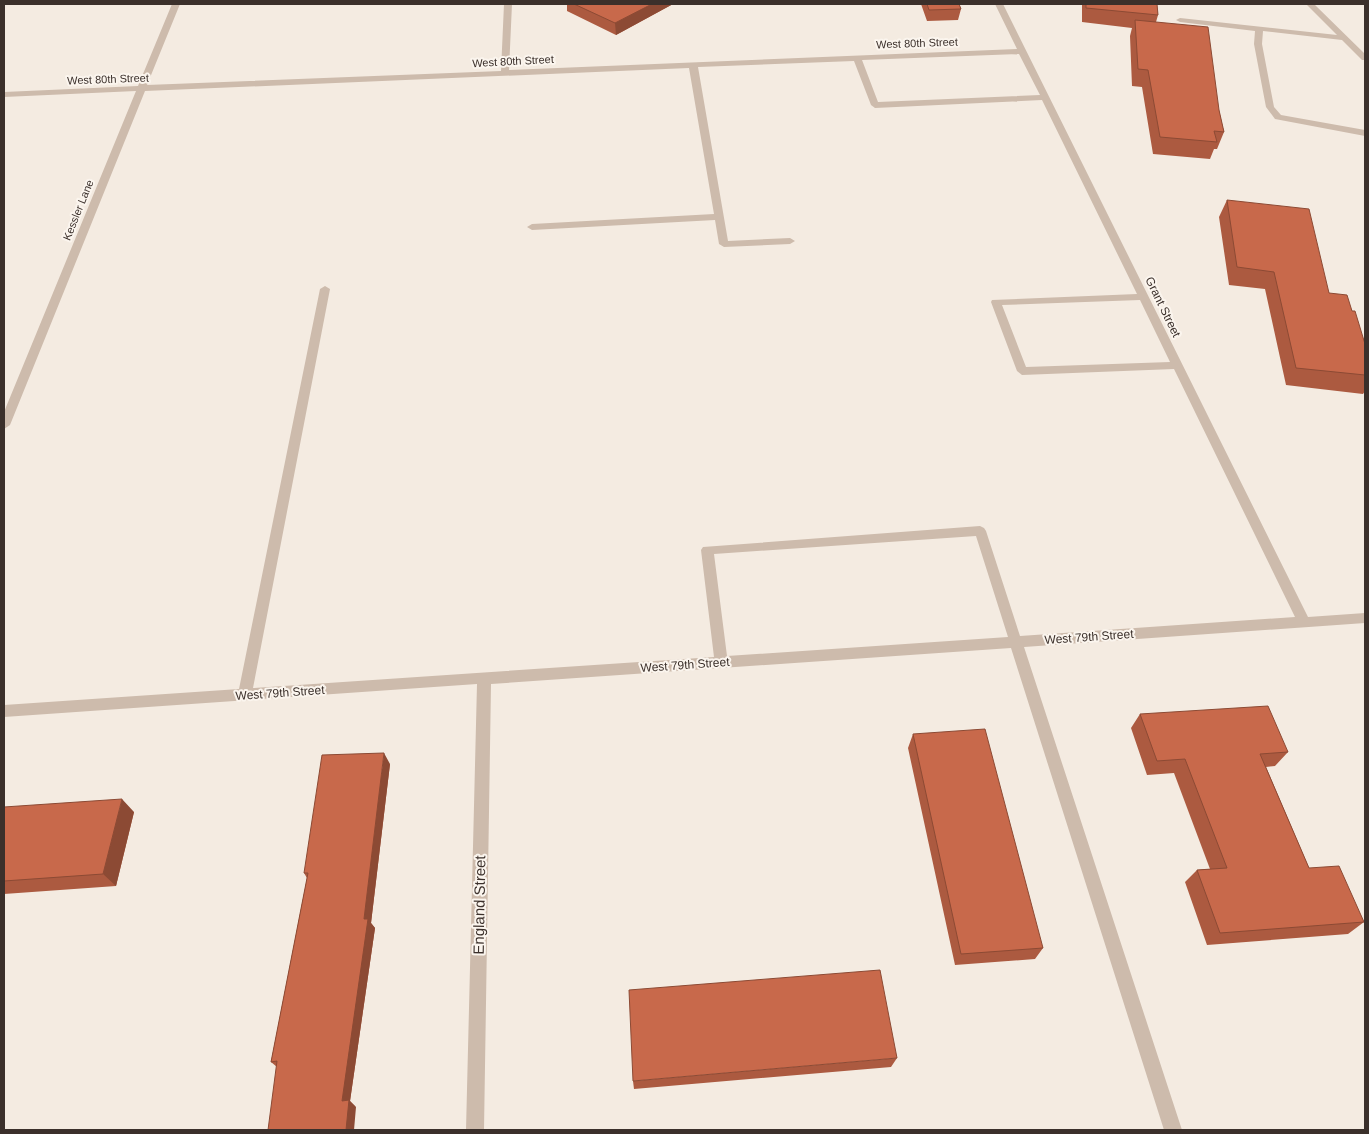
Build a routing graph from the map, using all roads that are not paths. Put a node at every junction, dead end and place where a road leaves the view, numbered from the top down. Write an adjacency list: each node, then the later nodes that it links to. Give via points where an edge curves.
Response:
1 (176, 4): 13 (street, Kessler Lane)
2 (508, 4): 12 (street)
3 (999, 4): 8 (street, Grant Street)
4 (1310, 4): 7 (street)
5 (1180, 20): 6 (street)
6 (1259, 29): 7 (street); 16 (street, via 1258,44 1274,114)
7 (1345, 38): 10 (street)
8 (1022, 51): 9 (street, West 80th Street); 15 (street, Grant Street)
9 (858, 57): 11 (street, West 80th Street); 15 (street, via 875,105)
10 (1365, 58)
11 (693, 64): 12 (street, West 80th Street); 17 (street)
12 (505, 72): 13 (street, West 80th Street)
13 (140, 89): 14 (street, West 80th Street); 23 (street, Kessler Lane)
14 (4, 94)
15 (1045, 97): 21 (street, Grant Street)
16 (1365, 133)
17 (720, 217): 18 (street); 19 (street, via 724,244)
18 (532, 227)
19 (790, 241)
20 (325, 289): 29 (street)
21 (1144, 297): 22 (street, Grant Street); 22 (street, via 996,302 1022,370)
22 (1177, 365): 25 (street, Grant Street)
23 (4, 425)
24 (1365, 618): 25 (street, West 79th Street)
25 (1304, 622): 26 (street, West 79th Street)
26 (1016, 642): 27 (street, West 79th Street); 27 (street, via 980,531 970,531 707,550); 32 (street)
27 (721, 663): 28 (street, West 79th Street)
28 (484, 679): 29 (street, West 79th Street); 31 (street, England Street)
29 (244, 695): 30 (street, West 79th Street)
30 (4, 711)
31 (475, 1130)
32 (1173, 1130)

